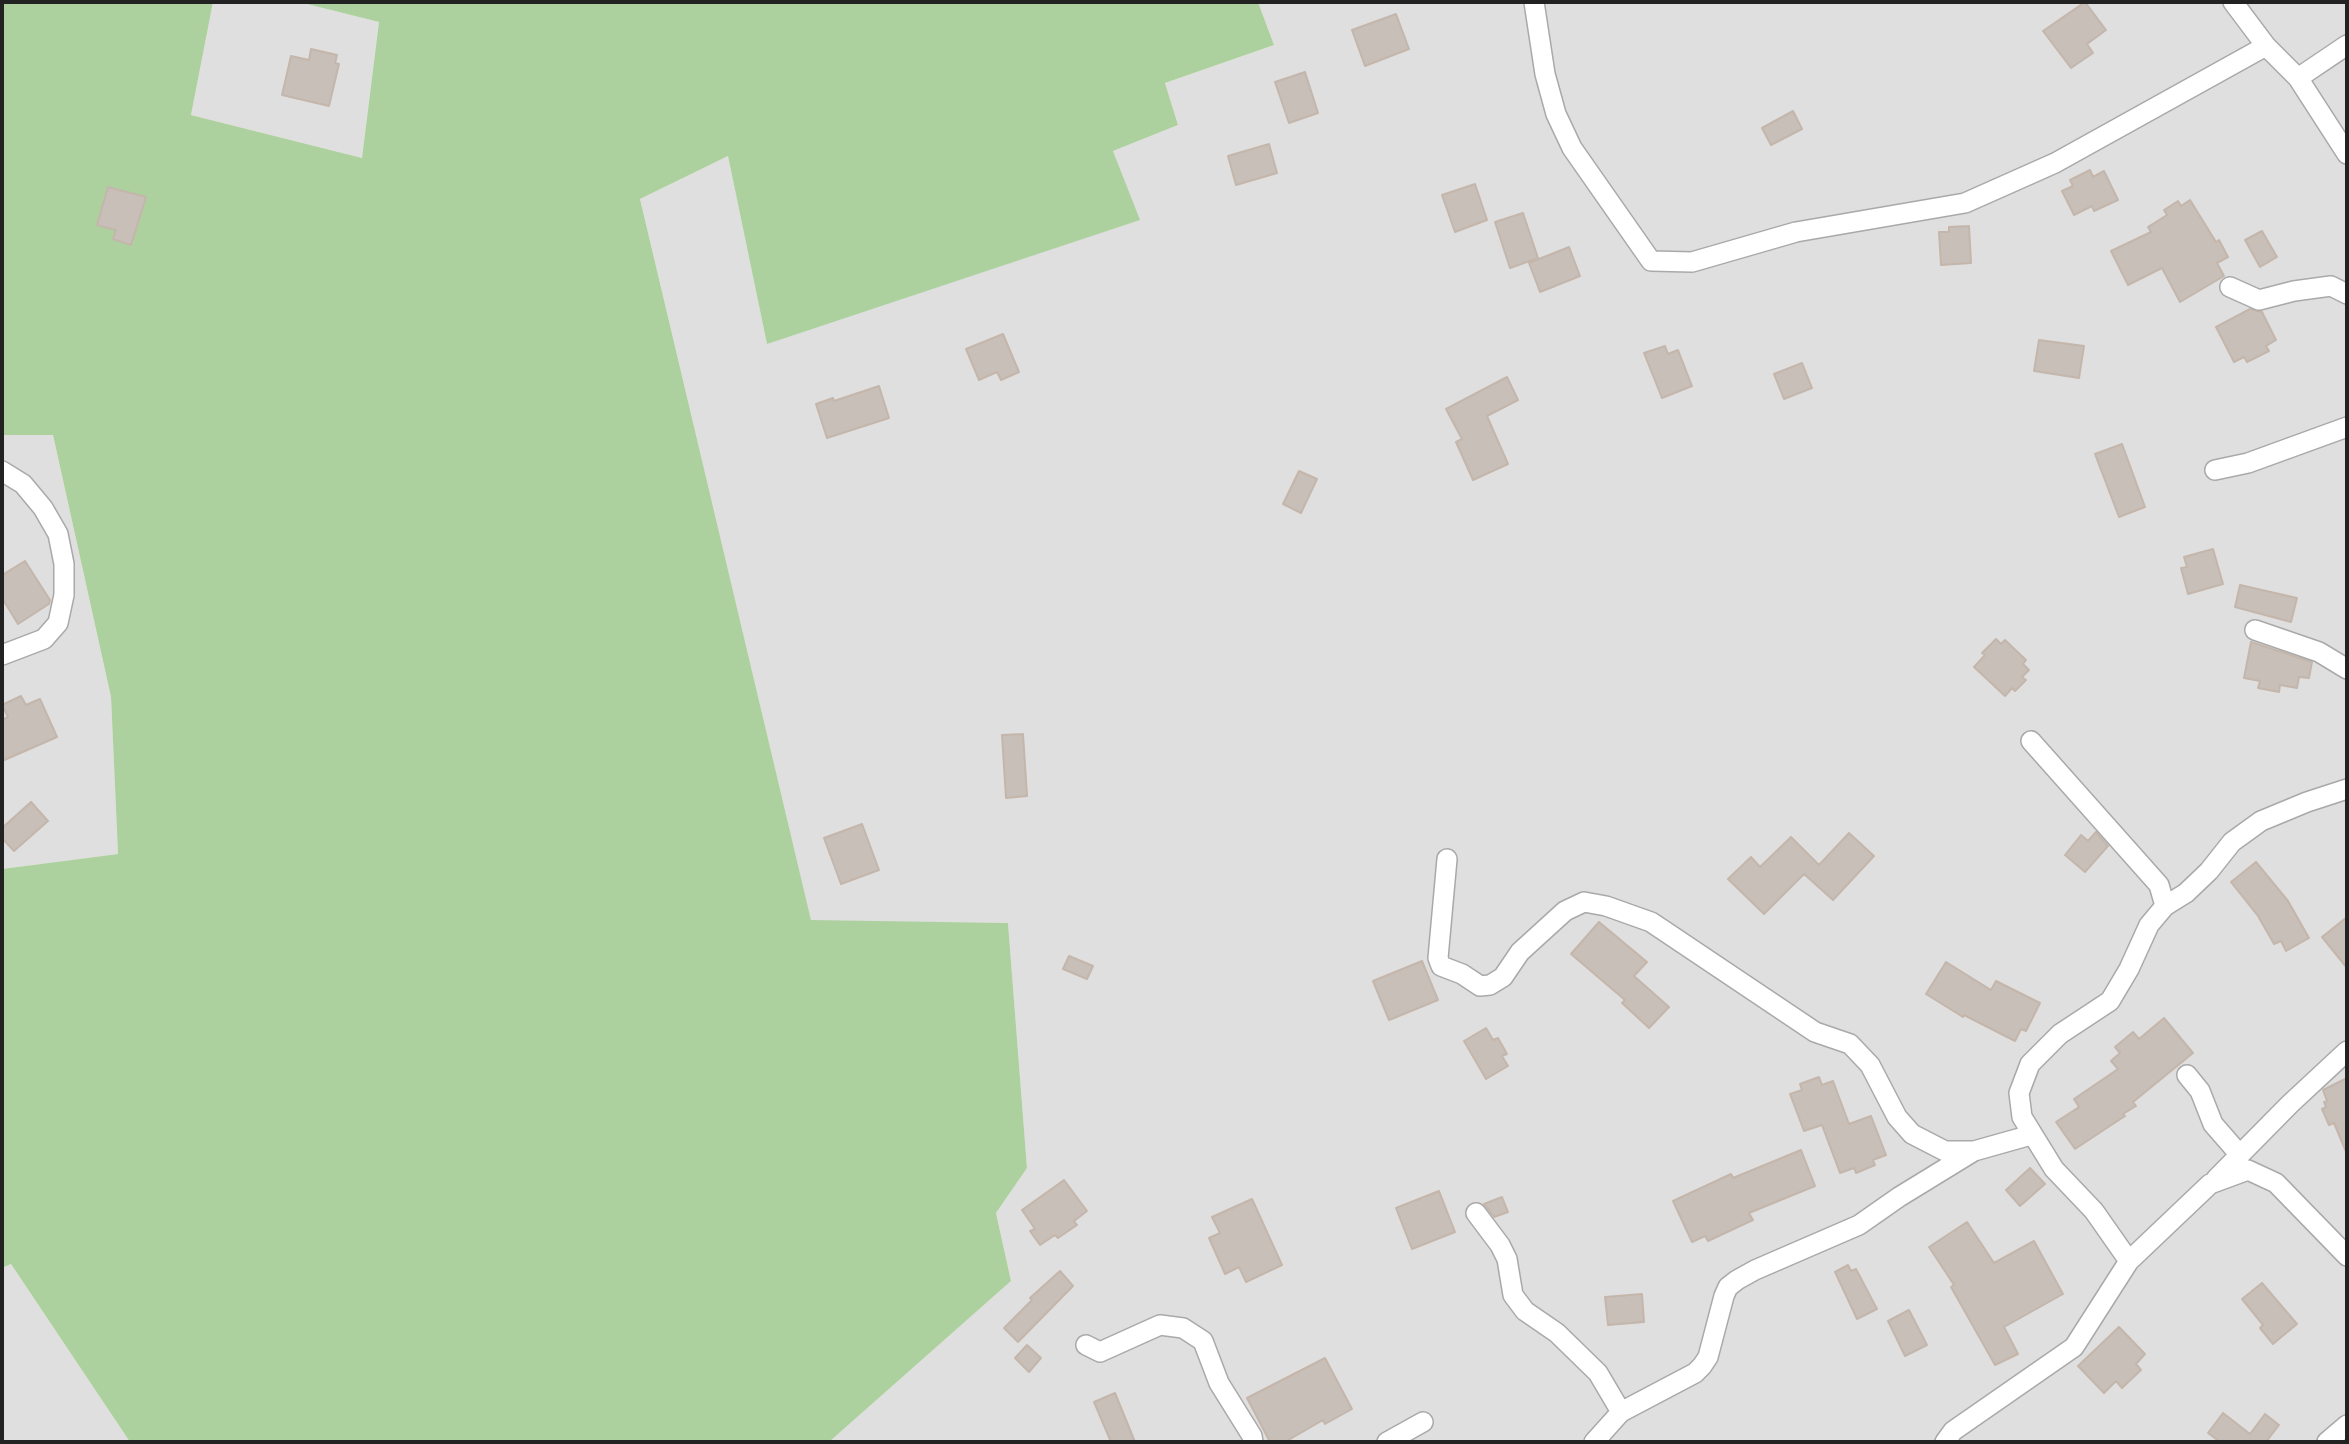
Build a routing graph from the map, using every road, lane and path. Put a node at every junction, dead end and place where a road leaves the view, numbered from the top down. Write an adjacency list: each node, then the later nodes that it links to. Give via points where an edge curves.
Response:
1 (1534, 2): 4 (street, via 1556,114 1572,148 1651,261 1692,262 1796,232 1965,203 2055,163)
2 (2233, 2): 4 (street)
3 (2347, 45): 5 (street)
4 (2266, 46): 5 (street)
5 (2298, 79): 6 (street)
6 (2347, 154)
7 (2230, 287): 8 (street, via 2259,300 2331,286)
8 (2347, 295)
9 (2347, 427): 10 (street, via 2248,463)
10 (2215, 470)
11 (2, 471): 13 (street, via 23,484 43,508 58,534 64,564 58,623 44,639)
12 (2255, 630): 14 (street, via 2319,652)
13 (2, 655)
14 (2347, 669)
15 (2031, 741): 18 (street, via 2159,885)
16 (2347, 789): 18 (street, via 2261,821 2232,842 2186,894)
17 (1447, 859): 22 (street, via 1437,958 1441,966 1480,986 1490,985 1565,911 1584,902 1606,906 1651,922 1815,1032 1850,1044 1870,1065 1897,1117 1912,1134 1945,1151)
18 (2165, 906): 21 (street, via 2149,925 2110,1001 2060,1034 2030,1064 2019,1093 2022,1117)
19 (2347, 1051): 23 (street)
20 (2187, 1075): 23 (street, via 2200,1091 2213,1124)
21 (2031, 1135): 22 (street); 27 (street)
22 (1974, 1151): 29 (street, via 1859,1225 1737,1280 1724,1296 1702,1366)
23 (2241, 1155): 24 (street)
24 (2210, 1184): 26 (street, via 2248,1170 2276,1183); 27 (street)
25 (1476, 1213): 29 (street, via 1507,1259 1513,1295 1525,1311 1557,1333 1598,1373)
26 (2347, 1256)
27 (2129, 1261): 35 (street, via 2074,1347 1953,1431)
28 (1086, 1345): 32 (street, via 1100,1352 1160,1325 1183,1328 1203,1341 1219,1383)
29 (1621, 1412): 34 (street)
30 (1423, 1422): 33 (street)
31 (2347, 1426): 36 (street)
32 (1253, 1442)
33 (1387, 1442)
34 (1594, 1442)
35 (1945, 1442)
36 (2327, 1442)

